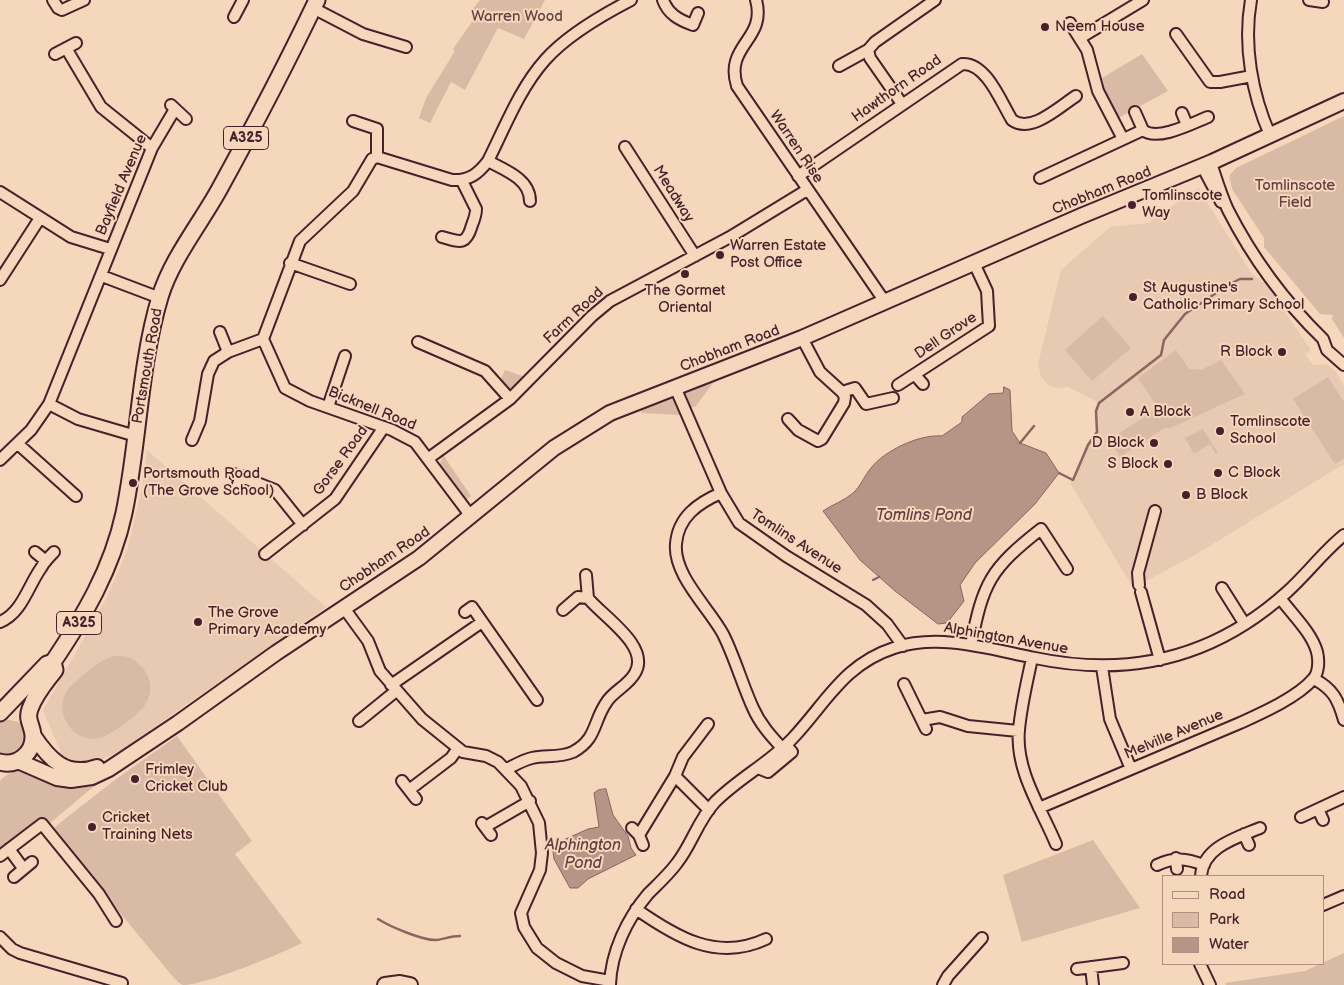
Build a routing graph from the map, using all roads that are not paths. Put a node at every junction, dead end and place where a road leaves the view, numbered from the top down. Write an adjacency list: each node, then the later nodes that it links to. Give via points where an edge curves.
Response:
1 (53, 0): 2 (street, via 62,10)
2 (84, 0)
3 (242, 0): 14 (street)
4 (631, 0): 40 (street, via 594,21 544,61 528,84)
5 (663, 0): 13 (street, via 674,16 686,23 693,25)
6 (756, 0): 42 (street, Warren Rise, via 757,25 735,60 734,77 740,91)
7 (935, 0): 21 (street)
8 (1143, 0): 17 (street)
9 (1251, 0): 24 (street, via 1248,24)
10 (1309, 0): 11 (street)
11 (1323, 2)
12 (315, 4): 19 (street, via 363,34); 57 (main road, Portsmouth Road / A325)
13 (698, 13)
14 (234, 17)
15 (1070, 24): 17 (street)
16 (1176, 34): 24 (street, via 1210,82)
17 (1080, 38): 36 (street, via 1092,63 1098,91)
18 (76, 43): 20 (street)
19 (406, 47)
20 (66, 48): 22 (street); 38 (street, via 101,107)
21 (868, 50): 23 (street); 27 (street, via 870,58)
22 (55, 54)
23 (839, 66)
24 (1252, 76): 35 (street, via 1255,95)
25 (1076, 96): 27 (street, Hawthorn Road, via 1031,124 1017,124 982,71 965,64 955,67)
26 (1344, 102): 35 (main road, Chobham Road)
27 (902, 104): 42 (street, Hawthorn Road)
28 (1135, 112): 34 (street)
29 (1182, 113): 33 (street)
30 (1208, 117): 33 (street)
31 (186, 119): 38 (street, Bayfield Avenue, via 173,107)
32 (353, 121): 39 (street, via 378,129)
33 (1187, 125): 34 (street, via 1160,134)
34 (1143, 130): 36 (street)
35 (1270, 135): 41 (main road, Chobham Road)
36 (1123, 139): 43 (street)
37 (625, 147): 51 (street, Meadway)
38 (152, 148): 50 (street, Bayfield Avenue)
39 (377, 157): 44 (street); 52 (street, via 372,159 353,191 300,240)
40 (488, 160): 44 (street, via 478,172); 47 (street, via 523,182 529,190)
41 (1207, 165): 53 (main road, Chobham Road); 65 (street, via 1227,208 1273,283 1323,339 1327,350)
42 (798, 176): 45 (street, Warren Rise)
43 (1040, 178)
44 (462, 181): 49 (street, via 476,213 465,240)
45 (807, 190): 51 (street, Farm Road); 58 (street, Warren Rise)
46 (0, 192): 48 (street)
47 (530, 201)
48 (40, 218): 50 (street, via 71,237); 55 (street)
49 (445, 241)
50 (110, 249): 54 (street, Bayfield Avenue)
51 (695, 256): 72 (street, Farm Road, via 648,279 601,308)
52 (290, 263): 56 (street); 61 (street)
53 (974, 263): 58 (main road, Chobham Road); 66 (street, Dell Grove, via 987,291 989,326)
54 (102, 276): 57 (street); 73 (street, Bayfield Avenue)
55 (0, 280)
56 (346, 286)
57 (160, 298): 78 (main road, Portsmouth Road / A325)
58 (884, 302): 60 (main road, Chobham Road)
59 (220, 332): 63 (street)
60 (802, 338): 69 (main road, Chobham Road); 70 (street, via 820,372)
61 (263, 339): 63 (street); 74 (street, Bicknell Road, via 285,388)
62 (418, 342): 72 (street, via 484,371)
63 (228, 352): 77 (street, via 214,361 209,369 200,421)
64 (345, 356): 74 (street)
65 (1344, 365)
66 (915, 375): 67 (street, Dell Grove); 68 (street, Dell Grove)
67 (923, 384)
68 (898, 385)
69 (675, 387): 83 (street, Tomlins Avenue); 86 (main road, Chobham Road, via 624,406 584,427)
70 (842, 392): 71 (street, via 855,388 866,404); 75 (street, via 844,403 822,439 818,441 809,437)
71 (893, 398)
72 (510, 400): 80 (street, Farm Road)
73 (49, 404): 78 (street, via 78,419); 79 (street, Bayfield Avenue)
74 (328, 407): 76 (street, Bicknell Road)
75 (788, 419)
76 (384, 427): 80 (street, Bicknell Road, via 415,442); 87 (street, Gorse Road, via 335,499)
77 (191, 433)
78 (136, 436): 110 (main road, Portsmouth Road / A325, via 124,513 113,551 80,623)
79 (18, 444): 81 (street, Bayfield Avenue); 84 (street)
80 (429, 458): 86 (street, Bicknell Road)
81 (0, 460)
82 (237, 479): 87 (street, via 275,490)
83 (721, 493): 104 (street, Tomlins Avenue, via 739,523 786,556 857,598); 125 (street, via 699,504 683,521 676,544 678,561 684,576 723,636 761,723)
84 (76, 495)
85 (1155, 511): 109 (street, via 1138,573)
86 (470, 515): 98 (main road, Chobham Road, via 442,542)
87 (304, 525): 89 (street, Gorse Road)
88 (1344, 535): 97 (street, Alphington Avenue)
89 (268, 547)
90 (35, 552): 92 (street)
91 (54, 552): 92 (street)
92 (46, 561): 101 (street, via 20,604)
93 (1067, 569): 105 (street, via 1041,530 1006,560 990,580 980,601)
94 (586, 575): 96 (street)
95 (1222, 588): 103 (street)
96 (588, 598): 99 (street, via 578,598); 127 (street, via 631,641 637,656 637,669 632,679 609,698 594,733 582,746 565,755 531,758)
97 (1280, 598): 103 (street, Alphington Avenue); 112 (street, via 1317,651 1318,666)
98 (344, 608): 114 (street, via 368,641 378,667); 118 (main road, Chobham Road)
99 (563, 610)
100 (466, 612): 102 (street, via 472,608)
101 (0, 622)
102 (482, 622): 114 (street); 115 (street)
103 (1244, 623): 109 (street, Alphington Avenue, via 1209,644)
104 (889, 628): 106 (street, Tomlins Avenue); 107 (street)
105 (971, 645): 106 (street, Alphington Avenue, via 939,641); 108 (street, Alphington Avenue)
106 (903, 646): 107 (street, Alphington Avenue)
107 (890, 650): 125 (street, Alphington Avenue, via 870,658 844,676)
108 (1032, 658): 111 (street, Alphington Avenue); 122 (street)
109 (1160, 660): 111 (street, Alphington Avenue)
110 (53, 662): 116 (main road, A325, via 47,664); 117 (main road, A325, via 55,670 34,699)
111 (1102, 667): 128 (street, via 1110,719)
112 (1314, 679): 119 (street, via 1336,695); 128 (street, Melville Avenue, via 1252,717)
113 (904, 684): 122 (street, via 924,725 940,717 968,726)
114 (393, 688): 121 (street, via 357,719); 124 (street, via 422,719)
115 (537, 700)
116 (0, 713): 117 (main road)
117 (28, 719): 123 (main road)
118 (182, 719): 123 (main road, Chobham Road, via 175,718 89,770 57,765); 126 (main road, Chobham Road, via 109,769 87,779 57,778)
119 (1344, 720)
120 (708, 724): 130 (street, via 683,757)
121 (366, 730)
122 (1018, 732): 134 (street, via 1023,770)
123 (33, 735): 126 (main road, via 30,749)
124 (458, 748): 127 (street, via 468,754 486,756); 132 (street, via 451,758 406,785)
125 (787, 748): 136 (street, Alphington Avenue, via 728,791)
126 (10, 762): 129 (main road)
127 (508, 769): 133 (street)
128 (1131, 769): 134 (street, Melville Avenue)
129 (0, 774)
130 (675, 776): 136 (street); 143 (street, via 635,831)
131 (1344, 797): 135 (street)
132 (416, 799)
133 (530, 801): 141 (street, via 483,825); 166 (street, via 540,831 542,854 540,870 521,913 524,928 537,948 556,963 582,976)
134 (1040, 808): 142 (street)
135 (1318, 809): 137 (street); 138 (street)
136 (709, 810): 157 (street, Alphington Avenue, via 676,864)
137 (1300, 817)
138 (1323, 820)
139 (1260, 828): 140 (street)
140 (1244, 834): 144 (street); 150 (street, via 1221,845)
141 (491, 836)
142 (1056, 844)
143 (642, 845)
144 (1249, 845)
145 (9, 849): 146 (street); 151 (street); 158 (street, via 42,824 99,894)
146 (0, 856)
147 (1176, 858): 149 (street); 150 (street); 152 (street)
148 (32, 862): 151 (street)
149 (1157, 865)
150 (1204, 865): 153 (street)
151 (23, 868): 154 (street)
152 (1177, 869)
153 (1201, 875)
154 (14, 876)
155 (1344, 896): 156 (street)
156 (1324, 905)
157 (636, 909): 161 (street, via 694,944 741,947); 166 (street, Alphington Avenue, via 620,939)
158 (116, 921)
159 (0, 937): 167 (street, via 20,953)
160 (982, 938): 170 (street)
161 (766, 939)
162 (1123, 963): 164 (street)
163 (1200, 965): 172 (street)
164 (1092, 968): 165 (street); 171 (street)
165 (1076, 969)
166 (610, 983)
167 (122, 984)
168 (385, 985): 169 (main road)
169 (410, 985)
170 (943, 985)
171 (1093, 985)
172 (1210, 985)

